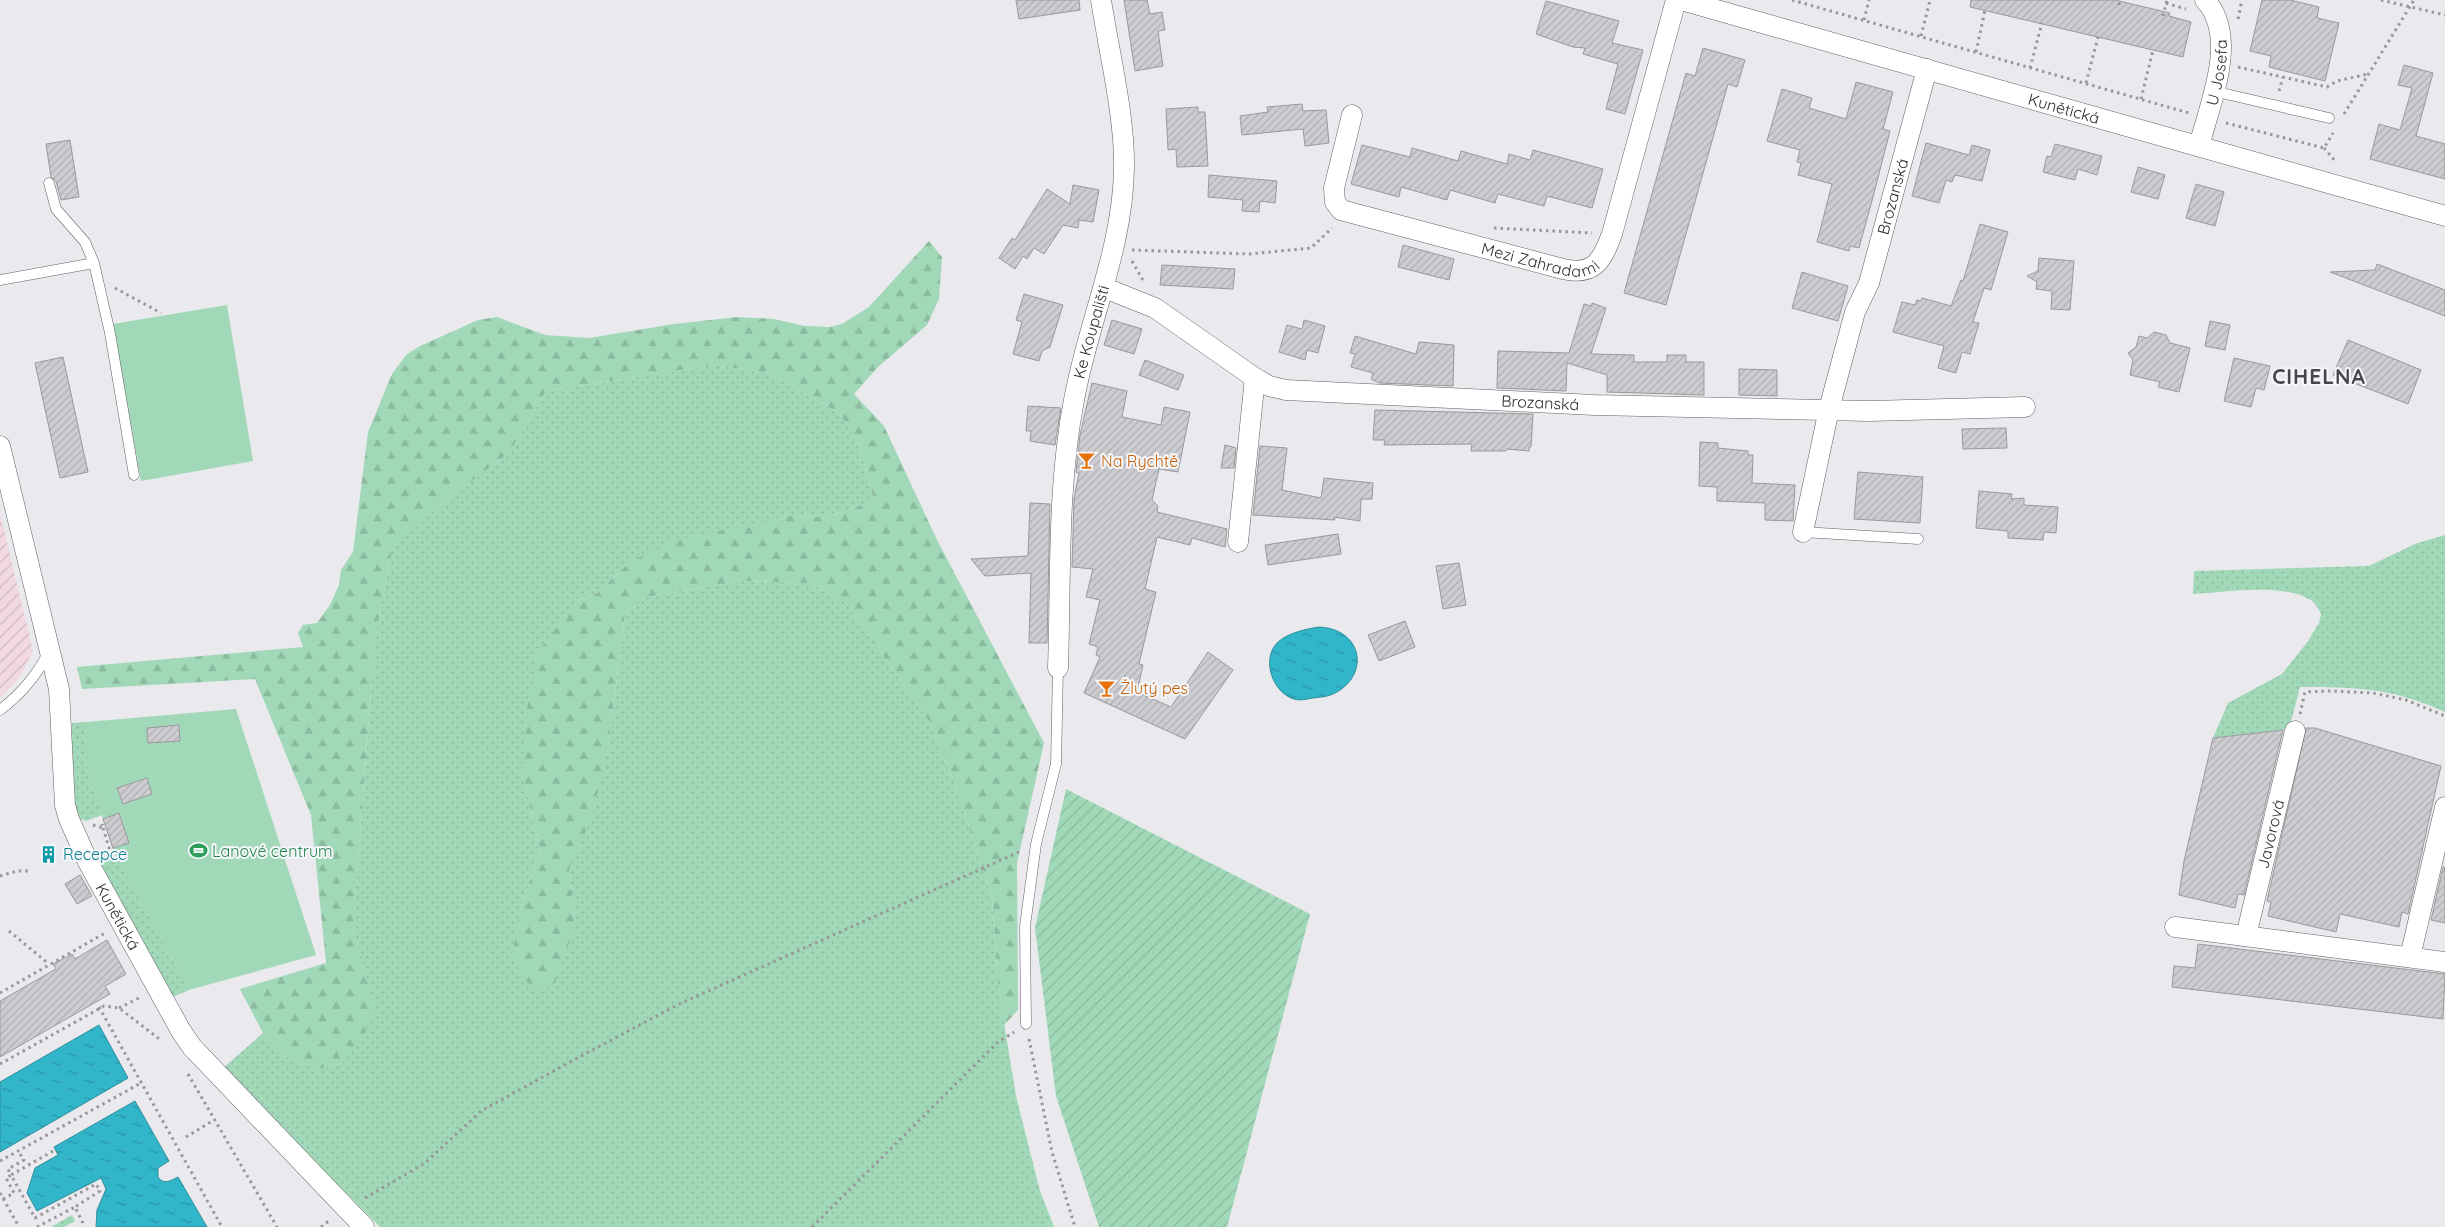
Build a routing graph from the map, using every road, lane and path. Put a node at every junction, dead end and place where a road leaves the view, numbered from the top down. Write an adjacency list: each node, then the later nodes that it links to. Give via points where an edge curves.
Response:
1 (1101, 0): 49 (street, Ke Koupališti, via 1122,131 1124,167 1123,201)
2 (1676, 0): 44 (street, Mezi Zahradami)
3 (1681, 0): 16 (street, Kunětická)
4 (1792, 0): 12 (path)
5 (1811, 0): 12 (path)
6 (1869, 0): 20 (path)
7 (1930, 0): 22 (path)
8 (2120, 0): 13 (path)
9 (2381, 0): 15 (path)
10 (2414, 0): 15 (path)
11 (2167, 2): 14 (path); 19 (path)
12 (1810, 5): 20 (path)
13 (2119, 5)
14 (2198, 6): 31 (street, U Josefa, via 2215,15 2222,37)
15 (2409, 7): 18 (path); 29 (path)
16 (1747, 9): 28 (street, Kunětická)
17 (1986, 10): 25 (path)
18 (2445, 15)
19 (2163, 16)
20 (1864, 20): 22 (path)
21 (2042, 24): 27 (path)
22 (1921, 36): 25 (path)
23 (2098, 37): 30 (path)
24 (2153, 50): 32 (path)
25 (1976, 52): 27 (path)
26 (2237, 66): 29 (path, via 2327,88 2337,81)
27 (2030, 68): 30 (path)
28 (1927, 69): 37 (street, Kunětická); 53 (street, Brozanská, via 1870,282 1855,312)
29 (2368, 74): 36 (path)
30 (2086, 84): 32 (path)
31 (2213, 91): 33 (street, U Josefa); 35 (lane)
32 (2141, 99): 33 (path)
33 (2196, 111): 37 (street, U Josefa); 38 (path)
34 (1352, 115): 41 (street, via 1333,194 1337,206)
35 (2329, 118): 36 (path)
36 (2336, 128): 38 (path)
37 (2199, 146): 42 (street, Kunětická)
38 (2324, 148): 39 (path, via 2333,161)
39 (2343, 164)
40 (49, 183): 46 (lane, via 56,209 85,242)
41 (1348, 213): 44 (street, Mezi Zahradami, via 1579,271 1593,267 1599,261); 45 (path, via 1311,248 1249,254)
42 (2445, 216)
43 (1493, 228): 44 (path)
44 (1612, 234)
45 (1129, 250)
46 (94, 263): 47 (lane); 48 (lane)
47 (0, 280)
48 (98, 281): 50 (path, via 123,290); 55 (lane)
49 (1105, 288): 51 (street, Brozanská, via 1155,308); 60 (street, Ke Koupališti, via 1074,400 1064,469)
50 (161, 313)
51 (1255, 378): 53 (street, Brozanská, via 1270,386 1307,392 1594,405); 58 (street)
52 (2025, 407): 53 (street, Brozanská)
53 (1829, 409): 56 (street, Brozanská)
54 (0, 446): 59 (street, Kunětická)
55 (134, 475)
56 (1803, 532): 57 (lane)
57 (1918, 539)
58 (1238, 542)
59 (50, 647): 61 (lane, via 27,687); 97 (street, Kunětická, via 59,689 65,804 88,862 192,1047)
60 (1058, 668): 66 (lane, via 1056,764)
61 (0, 710)
62 (2445, 716): 63 (path, via 2406,700 2373,693 2309,691 2305,692)
63 (2295, 731): 72 (street, Javorová)
64 (2445, 807): 74 (street)
65 (103, 828): 67 (path)
66 (1036, 844): 83 (lane, via 1025,926); 97 (path, via 680,1004 578,1058 481,1111 425,1163)
67 (111, 854)
68 (28, 871): 69 (path)
69 (0, 876)
70 (2175, 927): 72 (street)
71 (9, 931): 76 (path)
72 (2246, 936): 74 (street)
73 (109, 940): 76 (path, via 105,932)
74 (2410, 957): 75 (street)
75 (2445, 962)
76 (50, 964): 78 (path)
77 (137, 988): 79 (path)
78 (0, 993)
79 (142, 997): 80 (path); 82 (path)
80 (146, 1004)
81 (99, 1008): 82 (path); 85 (path); 87 (path)
82 (119, 1008): 84 (path, via 167,1042)
83 (1026, 1024): 104 (path, via 998,1043); 105 (path, via 1052,1152)
84 (164, 1034)
85 (0, 1064)
86 (187, 1072): 88 (path)
87 (141, 1083): 90 (path); 101 (path)
88 (214, 1120): 89 (path); 102 (path)
89 (186, 1137)
90 (18, 1151): 92 (path); 93 (path, via 24,1160 8,1169)
91 (53, 1151): 93 (path)
92 (0, 1161)
93 (11, 1175): 95 (path, via 6,1178 14,1193); 96 (path, via 35,1218 96,1184 100,1190)
94 (0, 1193): 95 (path)
95 (3, 1199): 98 (path)
96 (75, 1207): 99 (path); 100 (path)
97 (346, 1210): 103 (street, Kunětická)
98 (19, 1227)
99 (37, 1227)
100 (85, 1227)
101 (222, 1227)
102 (277, 1227)
103 (364, 1227)
104 (812, 1227)
105 (1075, 1227)

